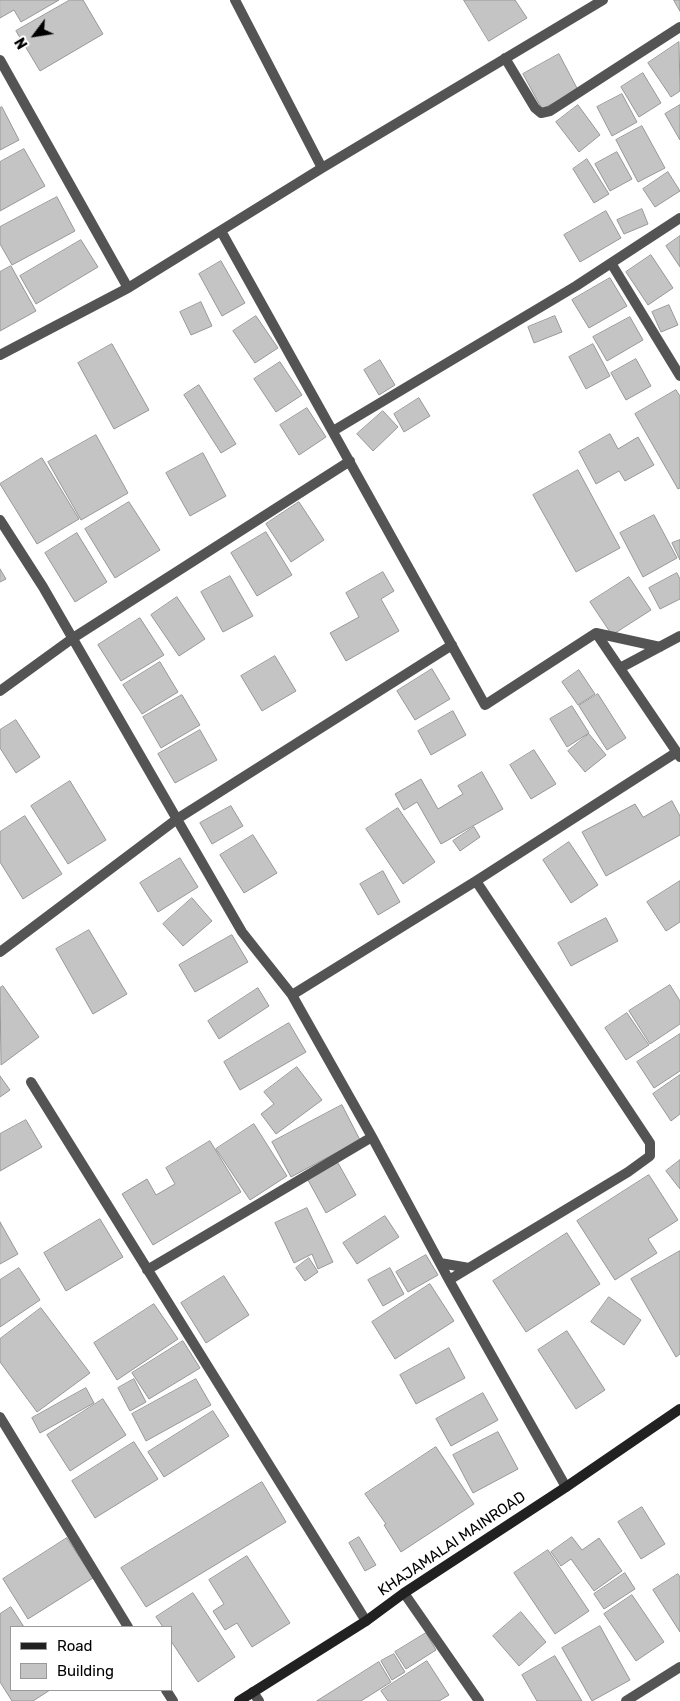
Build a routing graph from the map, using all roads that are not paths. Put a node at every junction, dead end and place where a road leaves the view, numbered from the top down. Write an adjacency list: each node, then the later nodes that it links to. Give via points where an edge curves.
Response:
1 (235, 0): 6 (street)
2 (603, 0): 4 (street)
3 (680, 27): 4 (street, via 550,111 541,113)
4 (505, 58): 6 (street)
5 (0, 60): 10 (street)
6 (322, 168): 8 (street)
7 (680, 218): 9 (street)
8 (221, 232): 10 (street); 13 (street)
9 (611, 263): 12 (street); 13 (street)
10 (128, 288): 11 (street)
11 (0, 355)
12 (680, 376)
13 (333, 431): 14 (street)
14 (350, 462): 18 (street); 19 (street)
15 (0, 520): 18 (street)
16 (596, 633): 19 (street, via 486,705); 20 (street); 21 (street)
17 (680, 636): 20 (street)
18 (73, 638): 22 (street); 24 (street)
19 (452, 644): 24 (street)
20 (660, 646): 21 (street)
21 (620, 668): 23 (street)
22 (0, 691)
23 (678, 755): 25 (street)
24 (177, 819): 26 (street); 27 (street, via 242,932)
25 (476, 881): 27 (street); 31 (street, via 650,1143 650,1156)
26 (0, 952)
27 (292, 995): 29 (street)
28 (31, 1082): 32 (street)
29 (372, 1137): 30 (street); 32 (street)
30 (440, 1263): 31 (street); 33 (street)
31 (470, 1268): 33 (street)
32 (147, 1270): 38 (street)
33 (449, 1280): 36 (street)
34 (680, 1409): 36 (main road, KHAJAMALAI MAINROAD)
35 (0, 1417): 39 (street)
36 (566, 1487): 37 (main road, KHAJAMALAI MAINROAD)
37 (404, 1593): 38 (main road, KHAJAMALAI MAINROAD); 43 (street)
38 (366, 1621): 41 (main road, KHAJAMALAI MAINROAD)
39 (127, 1626)
40 (680, 1667): 44 (street)
41 (256, 1697): 42 (main road, KHAJAMALAI MAINROAD)
42 (239, 1701)
43 (479, 1701)
44 (626, 1701)

